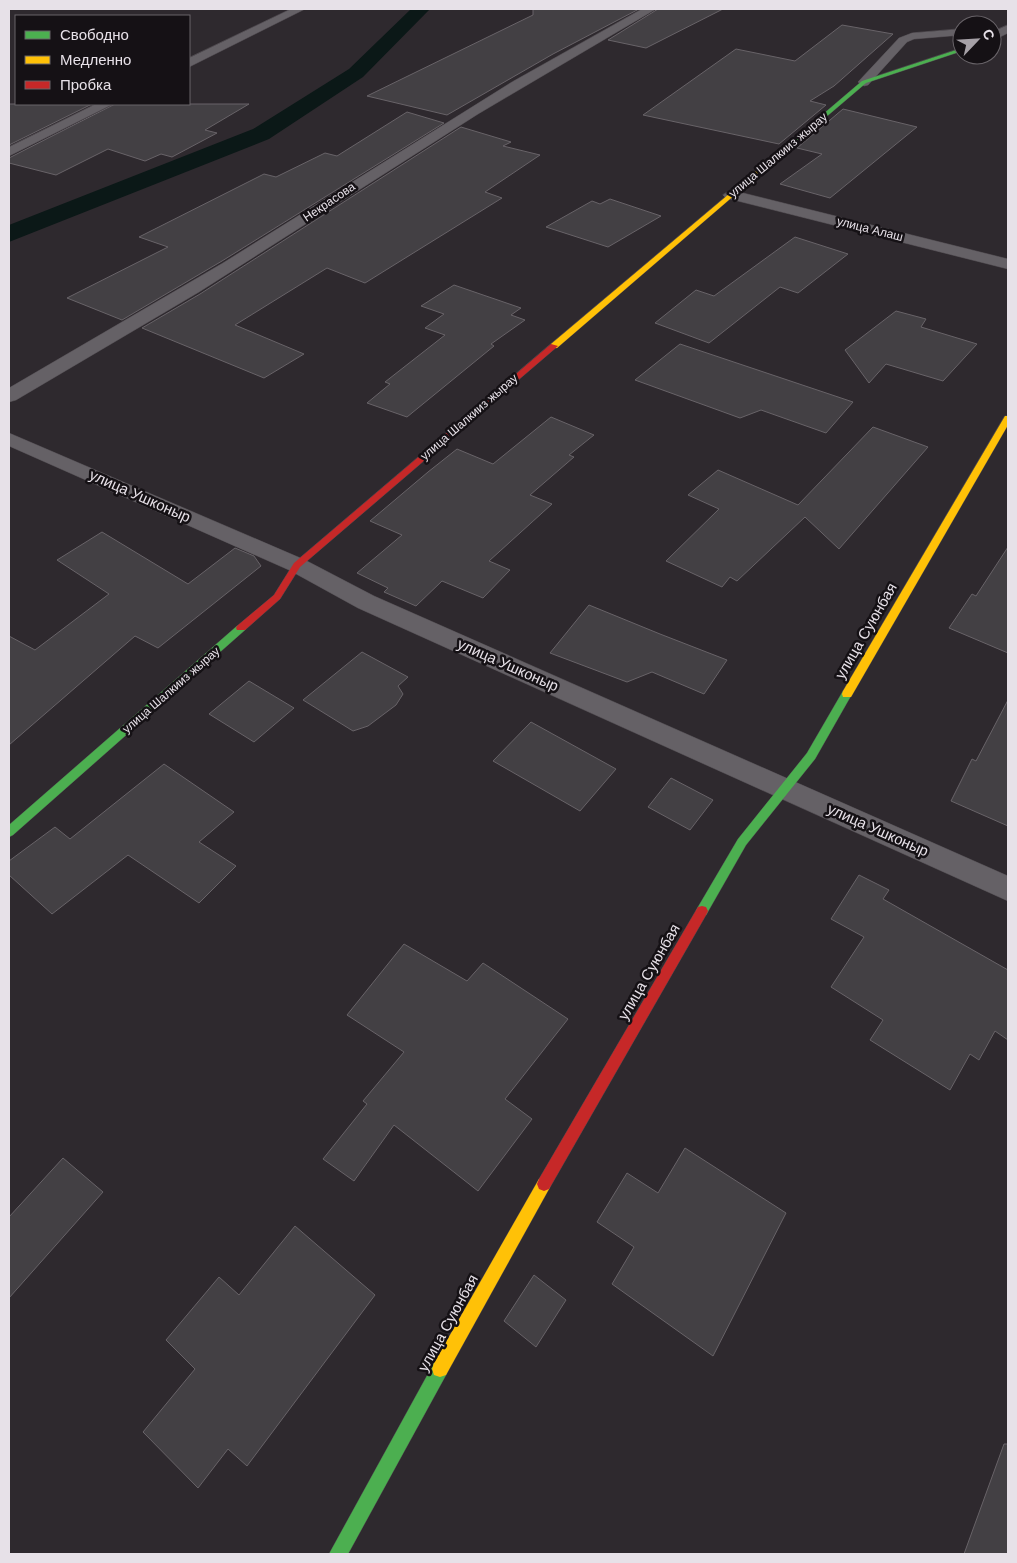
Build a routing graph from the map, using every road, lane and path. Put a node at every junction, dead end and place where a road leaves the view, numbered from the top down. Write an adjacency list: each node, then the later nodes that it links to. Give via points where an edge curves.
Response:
1 (299, 9): 5 (street)
2 (650, 9): 11 (street, Некрасова, via 587,42 292,227)
3 (952, 33): 6 (street, via 912,36 903,40)
4 (952, 51): 6 (street, улица Шалкииз жырау)
5 (190, 63)
6 (864, 82): 9 (street, улица Шалкииз жырау)
7 (104, 105): 8 (street)
8 (9, 152)
9 (732, 195): 10 (street, улица Алаш); 14 (street, улица Шалкииз жырау)
10 (1008, 264)
11 (9, 396)
12 (1008, 418): 15 (street, улица Суюнбая, via 811,756)
13 (9, 439): 14 (street, улица Ушконыр)
14 (297, 565): 15 (street, улица Ушконыр, via 366,602); 16 (street, улица Шалкииз жырау, via 277,597)
15 (786, 789): 17 (street, улица Ушконыр); 18 (street, улица Суюнбая, via 742,842 500,1260)
16 (9, 832)
17 (1008, 889)
18 (338, 1554)

